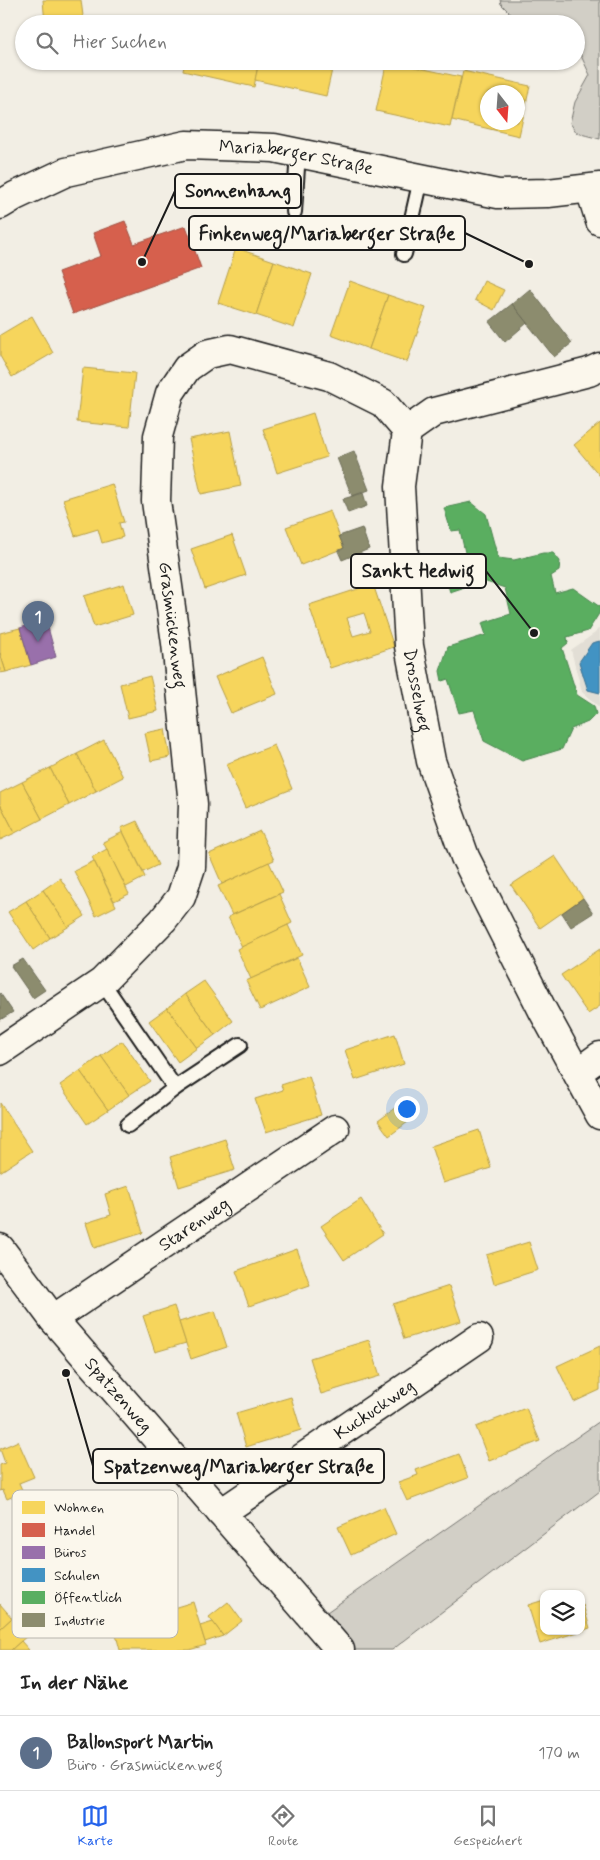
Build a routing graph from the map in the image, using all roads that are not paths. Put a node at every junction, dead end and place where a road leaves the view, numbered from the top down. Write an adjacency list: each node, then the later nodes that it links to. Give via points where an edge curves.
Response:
1 (298, 153): 2 (street, Mariaberger Straße); 4 (street, Mariaberger Straße, via 274,148 186,145 66,172); 5 (lane)
2 (421, 179): 3 (street, Mariaberger Straße, via 498,194); 7 (lane)
3 (595, 188): 6 (street)
4 (0, 205)
5 (294, 212)
6 (600, 221)
7 (404, 254)
8 (600, 367): 9 (street, via 434,412)
9 (407, 431): 10 (street, Grasmückenweg, via 383,402 329,376 230,349 207,354 187,368 170,393 158,436 156,500 176,643 193,804 190,867 181,897); 14 (street, Drosselweg, via 400,486 409,646 431,761 465,857)
10 (102, 982): 12 (street, Grasmückenweg); 15 (lane)
11 (240, 1045): 15 (lane)
12 (0, 1051)
13 (600, 1056): 14 (street)
14 (578, 1072): 16 (street, Drosselweg)
15 (175, 1088): 17 (lane)
16 (600, 1115)
17 (128, 1125)
18 (335, 1129): 20 (street, Starenweg)
19 (0, 1248): 20 (street, Spatzenweg)
20 (53, 1319): 22 (street, Spatzenweg)
21 (478, 1338): 22 (street, Kuckuckweg)
22 (221, 1513): 23 (street, Spatzenweg)
23 (340, 1650)

